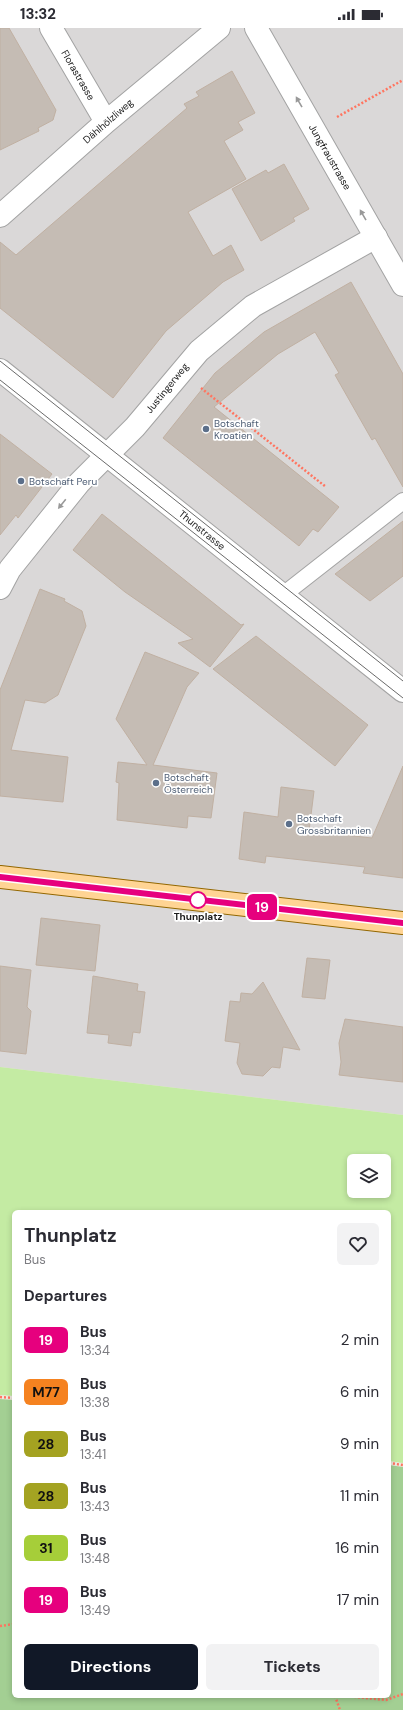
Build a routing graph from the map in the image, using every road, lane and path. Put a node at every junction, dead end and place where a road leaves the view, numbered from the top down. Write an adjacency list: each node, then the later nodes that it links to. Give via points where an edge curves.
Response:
1 (51, 28): 6 (street, Florastrasse)
2 (219, 28): 6 (street, Dählhölzliweg)
3 (256, 28): 8 (street, Jungfraustrasse, one-way to 3)
4 (403, 80): 5 (path)
5 (340, 115)
6 (106, 122): 7 (street, Dählhölzliweg)
7 (0, 216)
8 (376, 237): 9 (street, Jungfraustrasse); 12 (street, Justingerweg, via 247,311 192,358 135,427)
9 (403, 285)
10 (0, 370): 12 (street, Thunstrasse)
11 (206, 392): 13 (path)
12 (108, 455): 15 (street, Justingerweg, one-way to 15, via 79,483 10,569); 16 (street, Thunstrasse)
13 (326, 487)
14 (403, 501): 16 (lane)
15 (0, 588)
16 (283, 595): 17 (street, Thunstrasse)
17 (403, 691)
18 (0, 877): 19 (main road)
19 (403, 923)
20 (0, 1396): 21 (path)
21 (12, 1398)
22 (391, 1463): 23 (path)
23 (403, 1465)
24 (12, 1624): 25 (path)
25 (0, 1626)
26 (403, 1694): 28 (path, via 386,1700)
27 (336, 1698): 29 (path)
28 (366, 1698)
29 (340, 1710)

